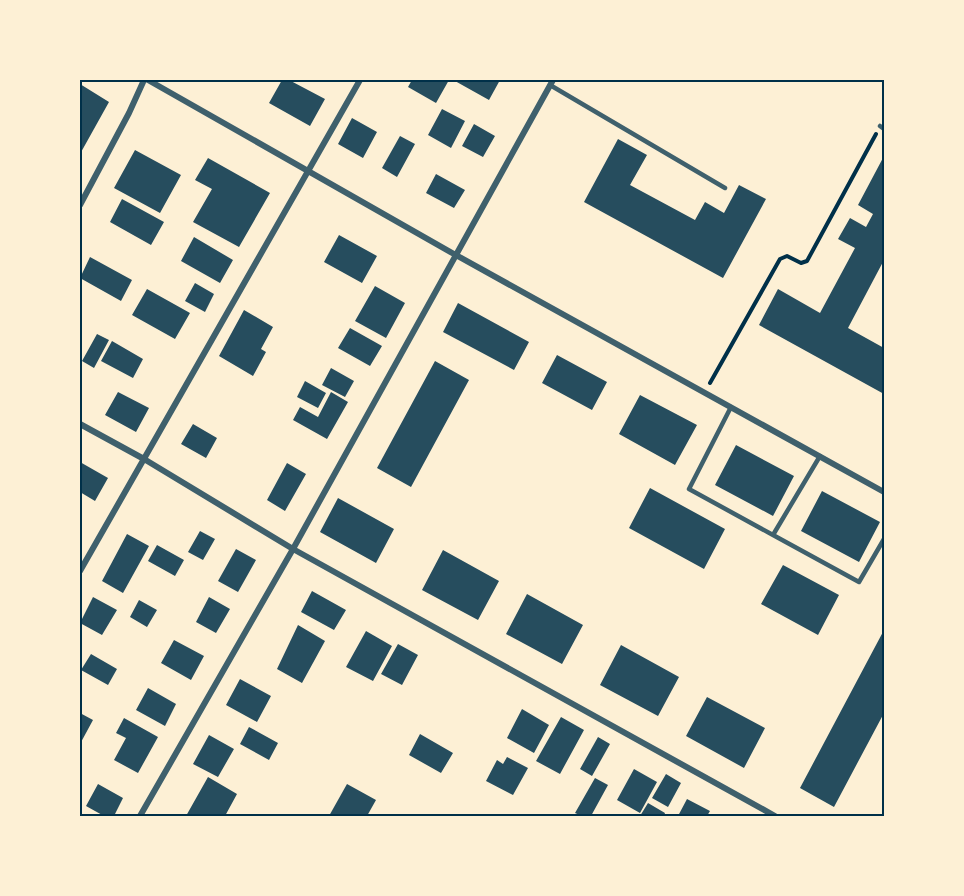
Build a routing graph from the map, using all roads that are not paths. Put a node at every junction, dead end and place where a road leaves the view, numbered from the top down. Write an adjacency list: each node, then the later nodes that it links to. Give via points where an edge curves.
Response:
1 (146, 80): 4 (street); 6 (street)
2 (360, 80): 4 (street)
3 (552, 82): 5 (lane); 7 (street)
4 (309, 172): 7 (street); 11 (street)
5 (725, 188)
6 (80, 205)
7 (454, 254): 8 (street); 15 (street)
8 (731, 407): 10 (street); 13 (lane, via 689,489)
9 (80, 424): 11 (street)
10 (820, 456): 12 (street); 13 (lane)
11 (144, 459): 15 (street); 16 (street)
12 (885, 492)
13 (773, 535): 14 (lane, via 859,582)
14 (885, 539)
15 (293, 549): 17 (street); 18 (street)
16 (80, 571)
17 (140, 816)
18 (775, 816)

